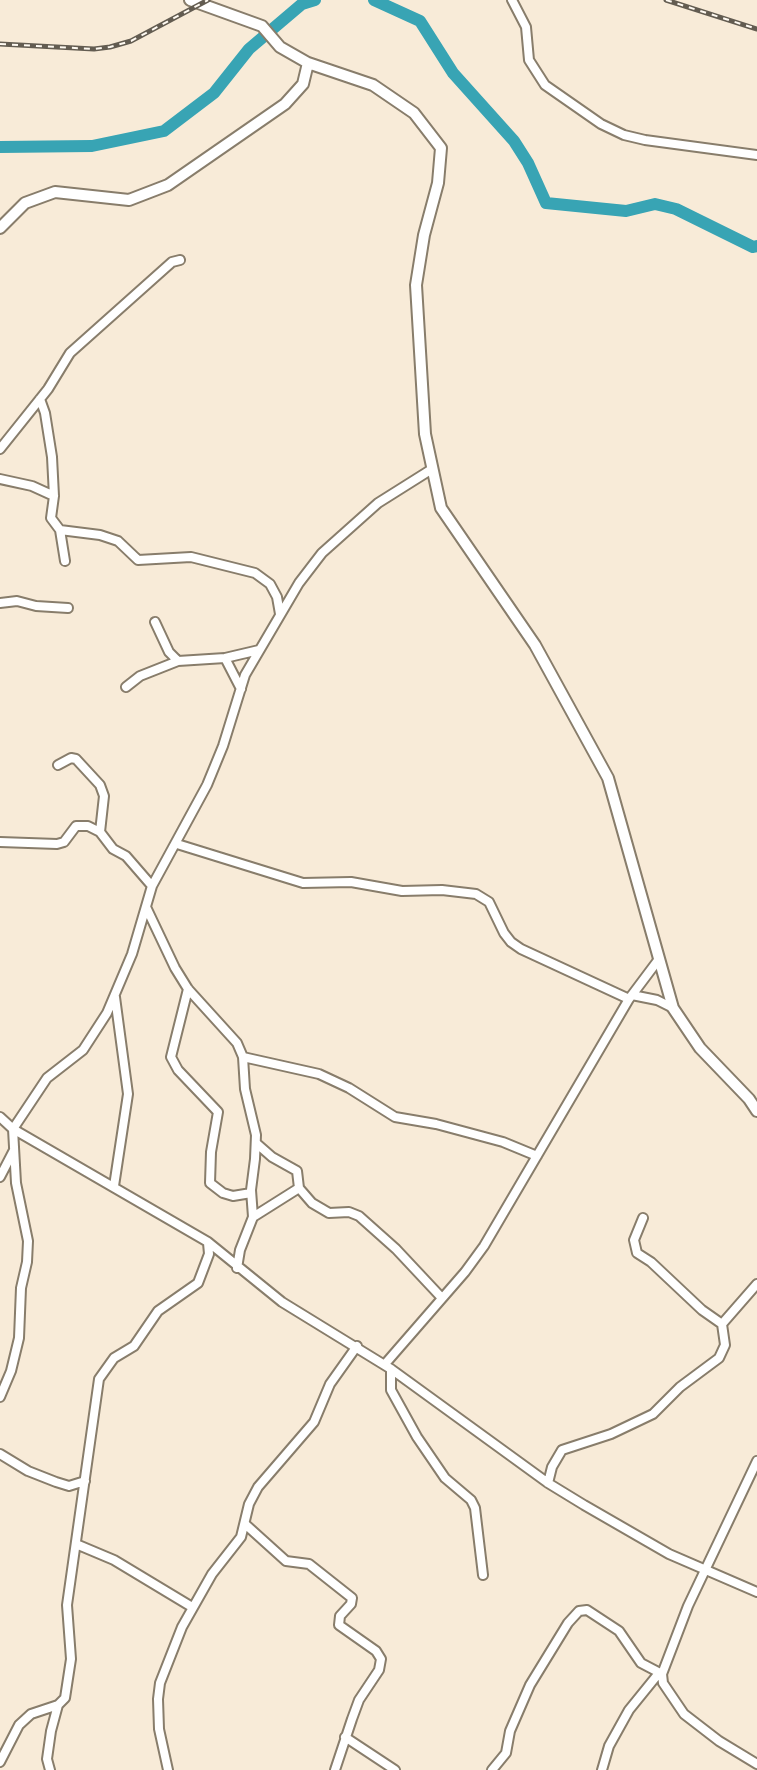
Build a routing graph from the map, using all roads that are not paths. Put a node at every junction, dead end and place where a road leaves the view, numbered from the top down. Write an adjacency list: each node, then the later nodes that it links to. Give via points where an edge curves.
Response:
1 (190, 0): 3 (street, via 262,26 280,47)
2 (512, 0): 4 (street, via 526,27 529,60 545,85 601,124 645,140)
3 (308, 63): 5 (street, via 303,84 285,104 168,185 129,200 55,192 25,203); 9 (street, via 373,85 414,113 441,148 416,285)
4 (757, 155)
5 (0, 228)
6 (180, 260): 7 (street, via 70,353)
7 (40, 399): 8 (street); 11 (street)
8 (0, 449)
9 (432, 469): 16 (street, via 378,503 322,553); 29 (street, via 441,508 535,645 608,778)
10 (0, 479): 11 (street)
11 (54, 496): 12 (street, via 51,518)
12 (60, 530): 13 (street); 16 (street, via 118,541 138,560 191,557 255,573 270,584)
13 (65, 561)
14 (0, 603): 15 (street)
15 (68, 608)
16 (280, 614): 18 (street)
17 (155, 622): 20 (street)
18 (260, 650): 19 (street); 22 (street)
19 (225, 658): 20 (street); 22 (street)
20 (178, 661): 21 (street)
21 (126, 687)
22 (242, 690): 26 (street, via 207,785)
23 (58, 765): 24 (street, via 76,759 100,785)
24 (100, 832): 25 (street, via 81,825 57,844); 27 (street)
25 (0, 842)
26 (177, 844): 27 (street); 32 (street, via 303,883 351,882 402,891 476,894 489,902 504,933 521,949)
27 (152, 886): 28 (street)
28 (146, 907): 30 (street); 31 (street)
29 (659, 959): 32 (street); 33 (street)
30 (188, 989): 34 (street, via 237,1043); 44 (street, via 171,1057 218,1112 210,1183 233,1196)
31 (115, 996): 37 (street, via 83,1050 47,1078); 42 (street, via 128,1094)
32 (631, 997): 33 (street); 40 (street)
33 (673, 1008): 35 (street, via 700,1048)
34 (243, 1057): 38 (street); 40 (street, via 319,1074 395,1117 503,1142)
35 (757, 1111)
36 (0, 1117): 37 (street)
37 (13, 1129): 39 (street); 42 (street)
38 (256, 1143): 43 (street, via 297,1171); 44 (street)
39 (14, 1149): 41 (street); 56 (street, via 27,1262 19,1338)
40 (537, 1156): 52 (street, via 484,1246)
41 (0, 1177)
42 (114, 1186): 47 (street)
43 (299, 1188): 45 (street); 52 (street, via 329,1213 359,1216)
44 (251, 1193): 45 (street)
45 (253, 1217): 48 (street)
46 (643, 1218): 53 (street, via 634,1240 637,1253)
47 (208, 1242): 49 (street); 59 (street, via 198,1283 158,1311 130,1351 114,1358 101,1374)
48 (240, 1250): 49 (street); 50 (street)
49 (225, 1257): 50 (street)
50 (237, 1268): 54 (street)
51 (757, 1284): 53 (street)
52 (441, 1297): 55 (street)
53 (722, 1324): 60 (street, via 725,1345 719,1358 653,1414 562,1450)
54 (357, 1346): 55 (street); 63 (street, via 330,1384 314,1422 258,1487)
55 (388, 1366): 60 (street); 66 (street, via 391,1390 417,1437 445,1478 475,1508)
56 (0, 1397)
57 (0, 1454): 61 (street)
58 (757, 1461): 65 (street)
59 (85, 1481): 61 (street); 62 (street)
60 (548, 1483): 65 (street)
61 (65, 1485): 62 (street)
62 (81, 1501): 64 (street)
63 (245, 1524): 68 (street, via 236,1546); 71 (street, via 286,1561 309,1564 352,1598 339,1625 381,1659)
64 (76, 1544): 68 (street, via 114,1560); 70 (street, via 67,1605 70,1672 65,1698)
65 (704, 1570): 67 (street); 69 (street)
66 (483, 1575)
67 (757, 1592)
68 (192, 1607): 75 (street, via 159,1691 159,1729)
69 (661, 1674): 73 (street, via 684,1714); 78 (street, via 641,1663 619,1631 587,1610 579,1611 530,1685 506,1753); 79 (street, via 629,1710)
70 (58, 1705): 72 (street, via 25,1719); 74 (street, via 47,1759)
71 (345, 1737): 76 (street); 77 (street)
72 (0, 1762)
73 (757, 1764)
74 (50, 1770)
75 (168, 1770)
76 (335, 1770)
77 (395, 1770)
78 (492, 1770)
79 (602, 1770)

